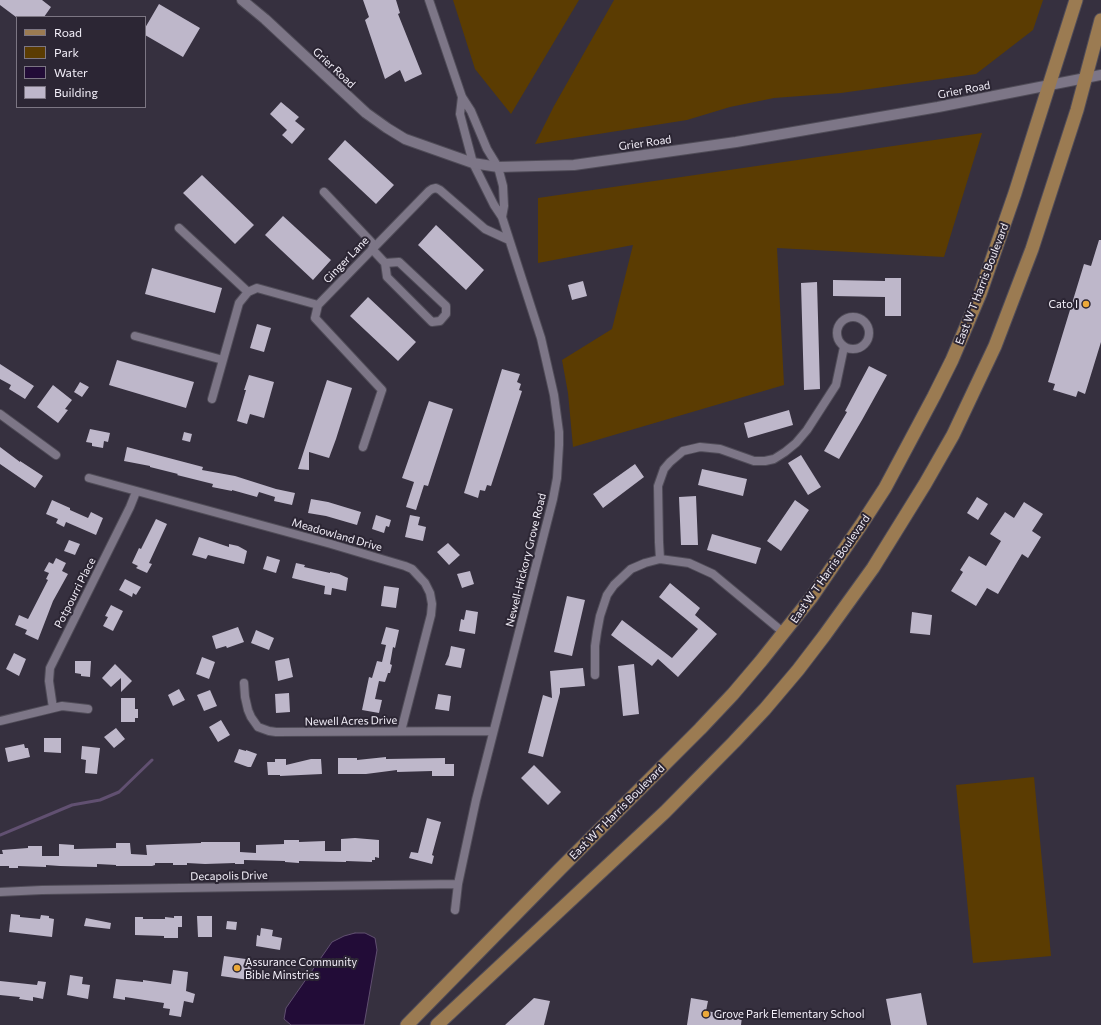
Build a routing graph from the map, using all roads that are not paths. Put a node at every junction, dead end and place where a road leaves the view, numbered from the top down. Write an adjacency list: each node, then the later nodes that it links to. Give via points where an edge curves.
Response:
1 (242, 0): 9 (street, Grier Road, via 366,113 406,139)
2 (429, 0): 8 (street, Newell-Hickory Grove Road)
3 (1076, 0): 7 (main road, East W T Harris Boulevard)
4 (1101, 20): 6 (main road)
5 (1101, 75): 6 (street, Grier Road)
6 (1085, 78): 7 (street, Grier Road); 41 (main road, via 1034,242 995,346 953,434 873,568 802,664 734,742 643,833)
7 (1048, 86): 10 (street, Grier Road, via 736,142 574,165); 29 (main road, East W T Harris Boulevard, via 990,267 968,324 934,396 885,488 862,525)
8 (462, 97): 9 (street, Newell-Hickory Grove Road, via 460,114); 10 (street, Newell-Hickory Grove Road)
9 (473, 163): 10 (street, Grier Road); 12 (street, Newell-Hickory Grove Road)
10 (498, 167): 12 (street, Newell-Hickory Grove Road, via 503,191)
11 (324, 192): 15 (street)
12 (502, 217): 14 (street, Newell-Hickory Grove Road)
13 (179, 228): 17 (street)
14 (509, 240): 15 (street, Ginger Lane, via 485,229 436,188 428,191); 36 (street, Newell-Hickory Grove Road, via 548,364 559,445 553,499)
15 (373, 248): 16 (street); 18 (street, Ginger Lane)
16 (385, 263): 16 (street, via 387,277 432,322 440,321 446,314 446,306 399,262)
17 (248, 292): 18 (street, via 257,288); 21 (street, via 239,303)
18 (318, 305): 24 (street, via 315,318 382,390)
19 (135, 336): 21 (street)
20 (844, 347): 20 (street, via 860,348 868,341 870,330 861,318 856,316 845,319 838,327 838,338); 28 (street, via 836,385 807,430 785,452 774,459 754,461 720,449 700,447 683,451 670,462 664,469 658,486)
21 (223, 360): 22 (street)
22 (212, 399)
23 (0, 414): 25 (street)
24 (363, 447)
25 (56, 455)
26 (89, 478): 27 (street, Meadowland Drive)
27 (136, 492): 32 (street, Potpourri Place, via 50,668); 35 (street, Meadowland Drive, via 390,561 412,569 419,575 430,593 431,615)
28 (660, 559): 29 (street, via 689,563 713,574); 30 (street, via 631,569 607,596 597,632)
29 (784, 633): 40 (main road, East W T Harris Boulevard, via 700,730)
30 (595, 675)
31 (244, 683): 35 (street, Newell Acres Drive, via 248,710 261,729 276,732)
32 (53, 708): 33 (street, via 62,706); 34 (street)
33 (88, 710)
34 (0, 721)
35 (401, 731): 36 (street, Newell Acres Drive)
36 (494, 731): 37 (street, Newell-Hickory Grove Road)
37 (458, 884): 38 (street, Decapolis Drive); 39 (street, Newell-Hickory Grove Road)
38 (0, 892)
39 (455, 910)
40 (407, 1025)
41 (437, 1025)

